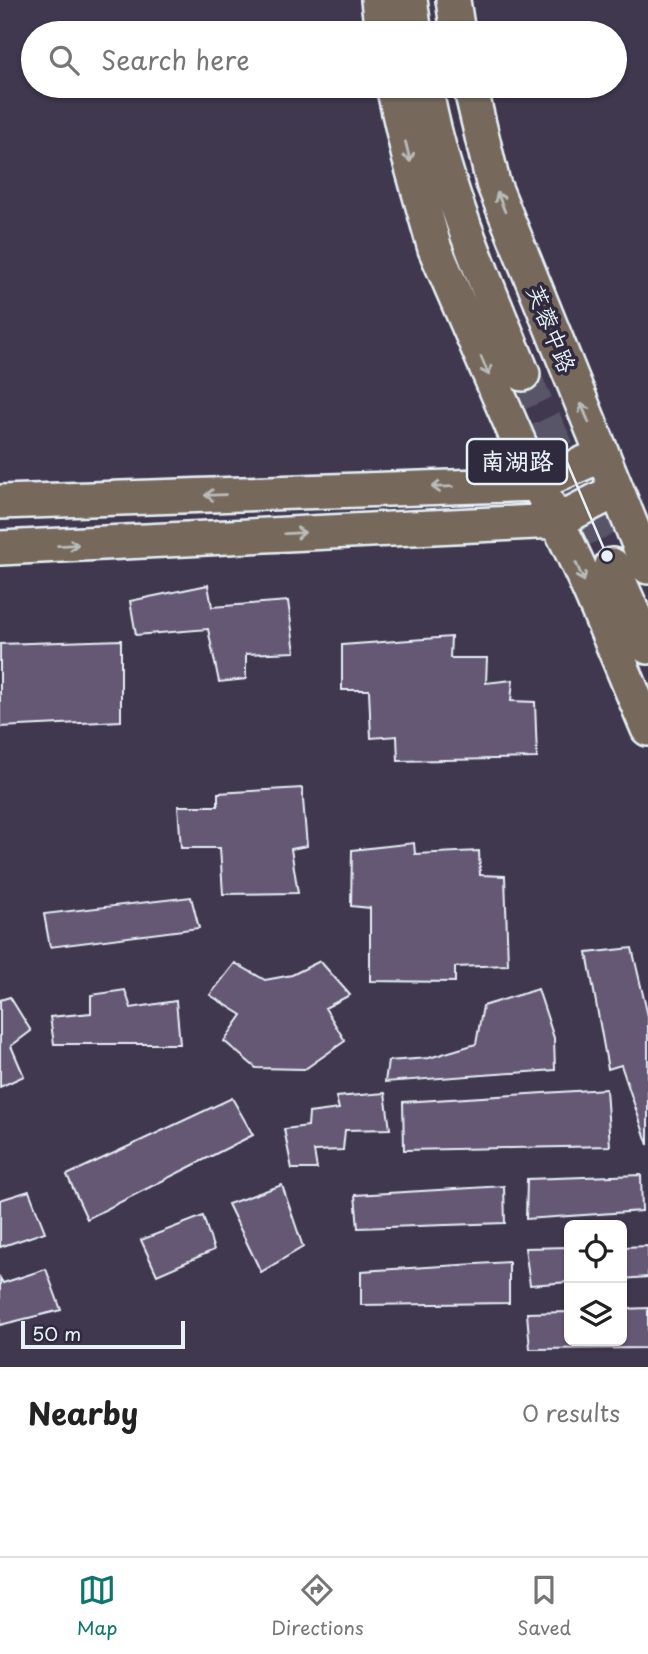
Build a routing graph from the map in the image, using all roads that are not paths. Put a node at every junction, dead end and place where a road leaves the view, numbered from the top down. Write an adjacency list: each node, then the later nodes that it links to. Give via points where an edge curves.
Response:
1 (378, 0): 4 (main road)
2 (410, 0): 5 (main road)
3 (453, 0): 6 (main road)
4 (381, 21)
5 (413, 21)
6 (456, 21)
7 (396, 98): 12 (main road, one-way to 12, via 435,249)
8 (427, 98): 10 (main road, 芙蓉中路, via 433,133 458,206)
9 (473, 98): 11 (main road, 芙蓉中路, one-way to 9, via 493,183)
10 (523, 374)
11 (602, 455): 12 (main road); 13 (main road, 芙蓉中路)
12 (537, 484): 14 (main road, one-way to 14); 15 (main road)
13 (617, 489): 15 (main road); 18 (main road, 芙蓉中路)
14 (0, 502)
15 (557, 521): 16 (main road, one-way to 15); 20 (main road, one-way to 20)
16 (0, 548)
17 (612, 565): 19 (main road)
18 (648, 567)
19 (648, 647)
20 (648, 729)

